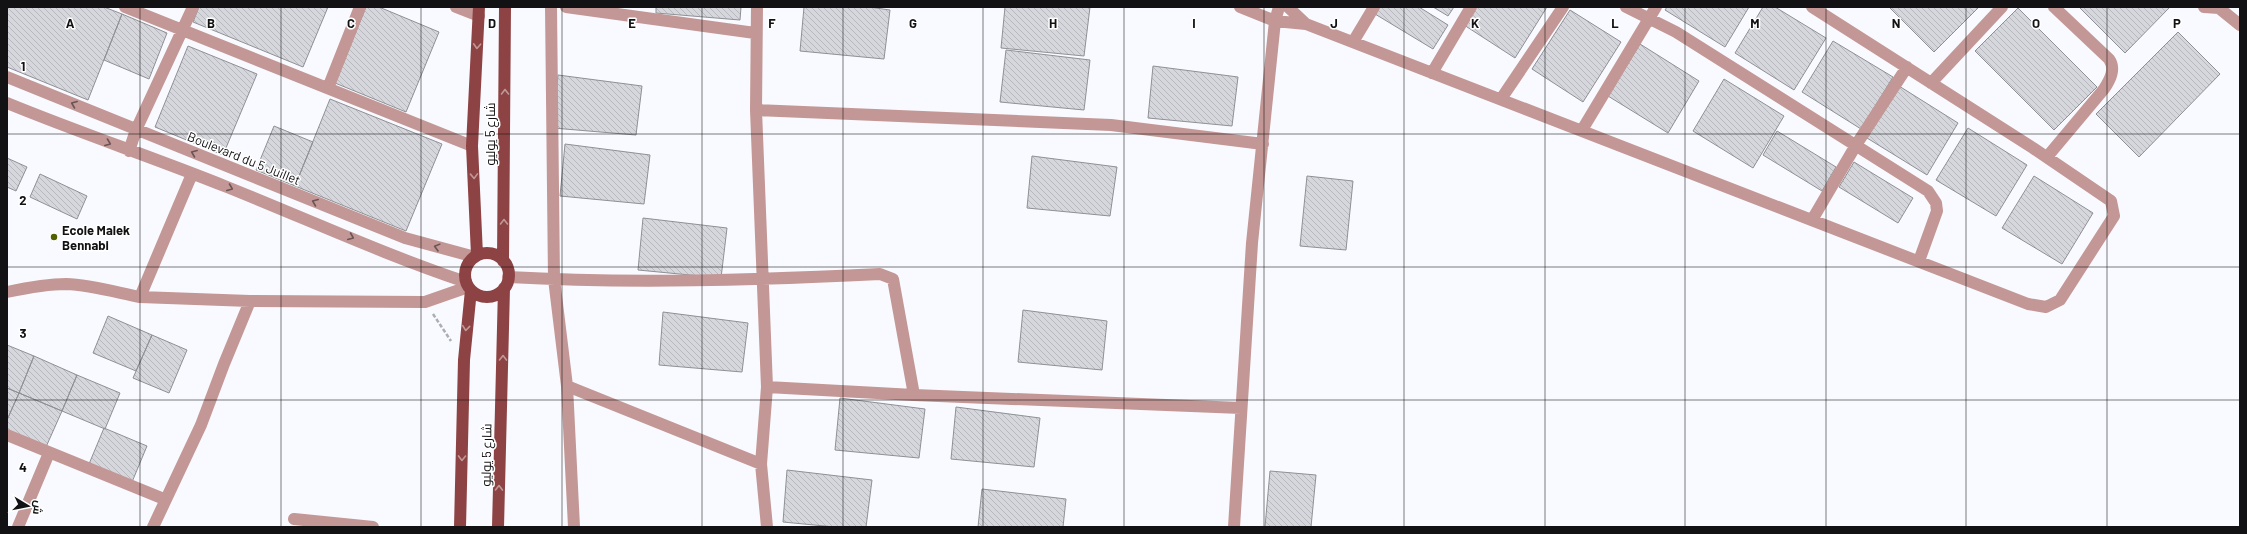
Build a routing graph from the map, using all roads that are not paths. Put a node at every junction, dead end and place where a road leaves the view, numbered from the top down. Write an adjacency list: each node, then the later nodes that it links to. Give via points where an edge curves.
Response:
1 (126, 7): 27 (street)
2 (193, 7): 27 (street)
3 (360, 7): 34 (street)
4 (456, 7): 22 (street)
5 (506, 7): 48 (main road, شارع 5 يوليو, one-way to 5)
6 (551, 7): 50 (street)
7 (566, 7): 28 (street)
8 (757, 7): 28 (street)
9 (1240, 7): 24 (street)
10 (1279, 7): 24 (street)
11 (1288, 7): 25 (street)
12 (1374, 7): 29 (street)
13 (1471, 7): 31 (street)
14 (1563, 7): 35 (street)
15 (1626, 7): 23 (street)
16 (1656, 7): 23 (street)
17 (1812, 7): 30 (street)
18 (2002, 7): 33 (street)
19 (2054, 7): 44 (street, via 2109,59 2113,67 2110,80 2104,89)
20 (2204, 7): 21 (street)
21 (2219, 7): 26 (street)
22 (479, 12): 42 (main road, شارع 5 يوليو, one-way to 42)
23 (1649, 18): 39 (street); 41 (street, via 1676,32)
24 (1275, 21): 25 (street); 40 (street)
25 (1306, 24): 29 (street)
26 (2240, 25)
27 (184, 30): 34 (street); 38 (street)
28 (756, 33): 37 (street)
29 (1352, 42): 31 (street)
30 (1907, 68): 33 (street); 41 (street)
31 (1432, 73): 35 (street)
32 (7, 77): 38 (street, Boulevard du 5 Juillet, one-way to 32)
33 (1932, 83): 44 (street)
34 (328, 88): 42 (street)
35 (1501, 99): 39 (street)
36 (7, 103): 43 (street, one-way to 43)
37 (756, 110): 40 (street, via 1111,126); 51 (street)
38 (136, 130): 43 (street); 47 (street, Boulevard du 5 Juillet, one-way to 38, via 405,238)
39 (1582, 130): 46 (street)
40 (1263, 144): 60 (street, via 1252,244)
41 (1856, 145): 46 (street); 49 (street, via 1932,196 1937,211)
42 (472, 146): 47 (main road, شارع 5 يوليو, one-way to 47)
43 (129, 151): 45 (street)
44 (2047, 157): 49 (street, via 2111,201 2114,216 2060,300 2046,306 2028,304)
45 (192, 174): 53 (street, one-way to 53); 55 (street)
46 (1812, 220): 49 (street)
47 (476, 256): 48 (main road, via 492,254); 53 (main road, via 466,268)
48 (504, 261): 52 (main road)
49 (1919, 262)
50 (554, 280): 51 (street); 52 (street); 57 (street)
51 (762, 280): 58 (street); 59 (street, via 880,274 893,279)
52 (506, 282): 53 (main road, via 500,292 488,297 476,294); 70 (main road, شارع 5 يوليو, one-way to 52)
53 (469, 286): 56 (street, via 425,302); 69 (main road, شارع 5 يوليو, one-way to 69, via 464,360)
54 (7, 292): 55 (street, via 65,284)
55 (140, 297): 56 (street)
56 (250, 301): 64 (street, via 201,425)
57 (568, 386): 63 (street); 71 (street)
58 (767, 387): 59 (street); 63 (street)
59 (914, 395): 60 (street)
60 (1241, 408): 73 (street)
61 (7, 435): 62 (street)
62 (49, 453): 64 (street); 66 (street)
63 (761, 464): 72 (street)
64 (164, 499): 67 (street)
65 (294, 519): 68 (street)
66 (18, 527)
67 (153, 527)
68 (373, 527)
69 (460, 527)
70 (498, 527)
71 (574, 527)
72 (766, 527)
73 (1234, 527)

